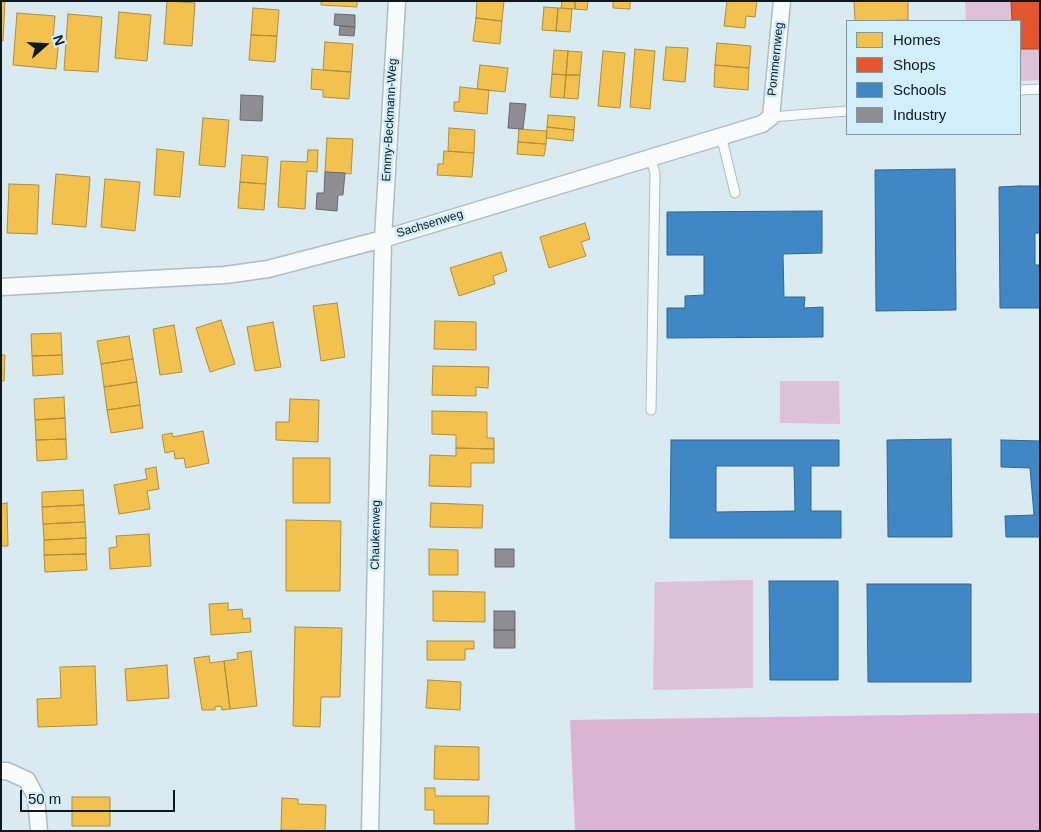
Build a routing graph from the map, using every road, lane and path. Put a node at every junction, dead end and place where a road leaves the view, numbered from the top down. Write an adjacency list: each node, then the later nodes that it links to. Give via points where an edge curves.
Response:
1 (397, 1): 10 (street, Emmy-Beckmann-Weg)
2 (782, 1): 6 (street, Pommernweg)
3 (1040, 89): 4 (lane)
4 (1021, 90)
5 (846, 111): 6 (lane, Sachsenweg)
6 (771, 117): 7 (street, Sachsenweg, via 762,124)
7 (721, 135): 8 (street, Sachsenweg); 9 (lane)
8 (650, 156): 10 (street, Sachsenweg); 12 (lane, via 655,173)
9 (735, 193)
10 (384, 239): 11 (street, Sachsenweg, via 268,269 225,275); 15 (street, Chaukenweg)
11 (1, 287)
12 (651, 410)
13 (1, 771): 14 (street, via 27,780 36,796)
14 (39, 831)
15 (370, 831)

